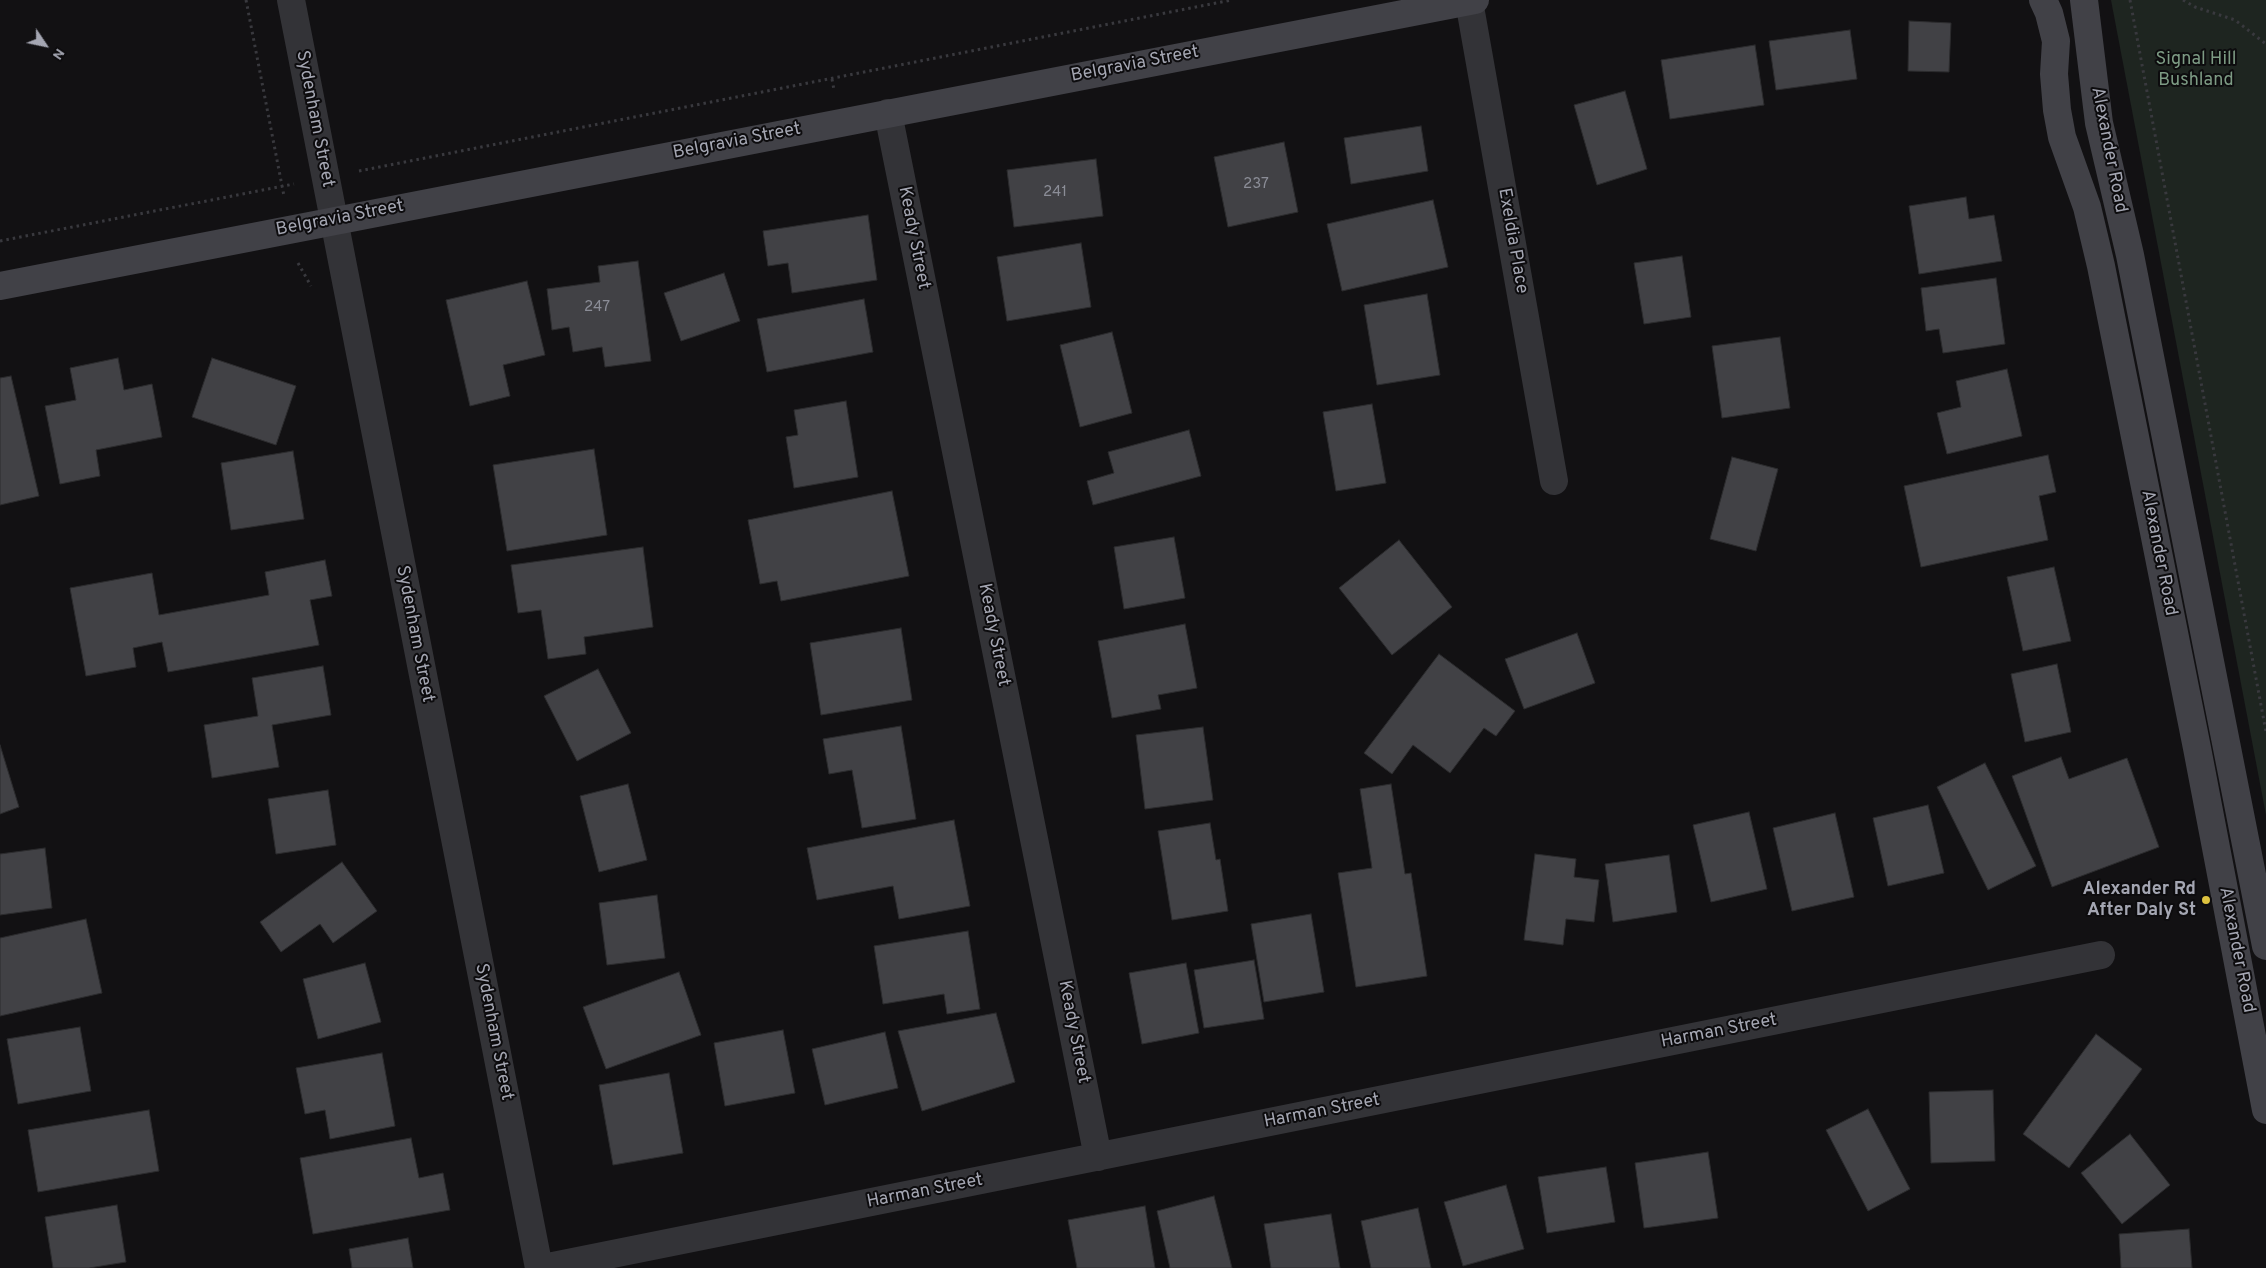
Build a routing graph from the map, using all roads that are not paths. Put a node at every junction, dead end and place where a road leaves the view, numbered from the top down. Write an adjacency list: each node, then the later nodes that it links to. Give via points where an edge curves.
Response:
1 (291, 0): 6 (street, Sydenham Street)
2 (2043, 0): 11 (main road, Alexander Road, via 2056,41 2054,74 2058,119 2087,207 2102,276)
3 (2084, 0): 9 (main road, Alexander Road, via 2099,123 2130,256)
4 (1472, 1): 5 (main road, Belgravia Street); 8 (street, Exeldia Place)
5 (888, 113): 6 (main road, Belgravia Street); 12 (street, Keady Street)
6 (333, 220): 7 (main road, Belgravia Street); 13 (street, Sydenham Street)
7 (0, 286)
8 (1554, 481)
9 (2266, 946)
10 (2101, 955): 12 (street, Harman Street)
11 (2266, 1110)
12 (1098, 1157): 14 (street, Harman Street)
13 (539, 1268)
14 (543, 1268)

